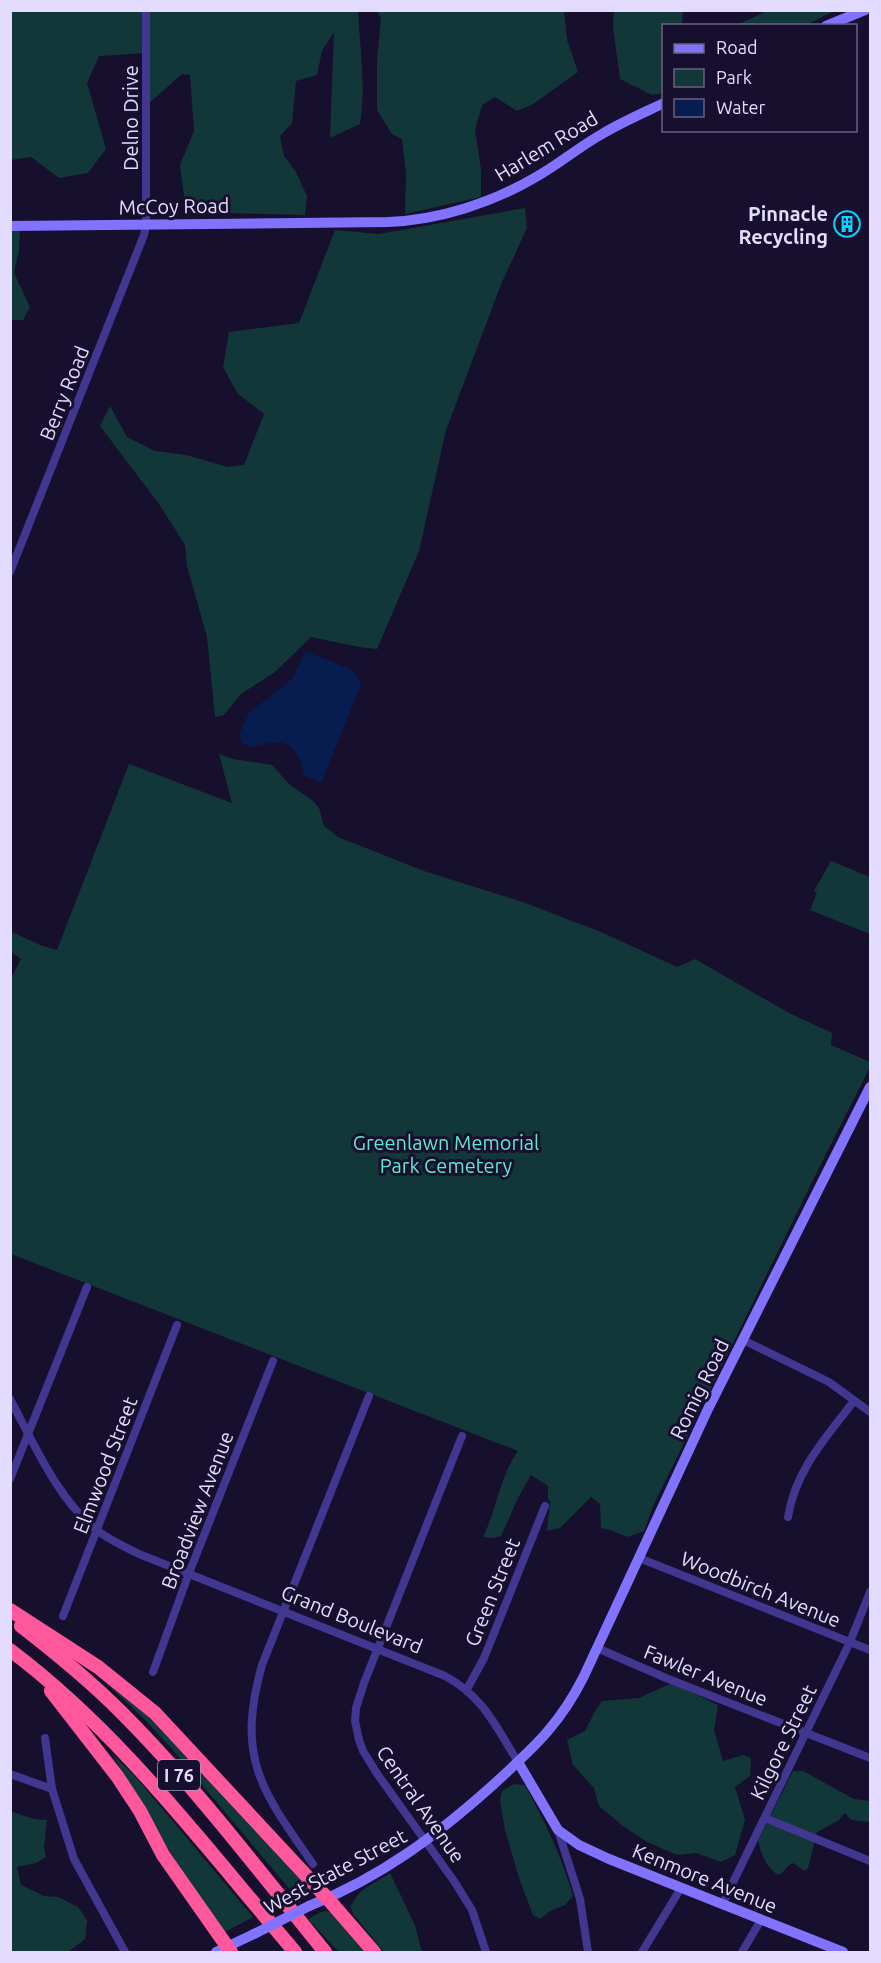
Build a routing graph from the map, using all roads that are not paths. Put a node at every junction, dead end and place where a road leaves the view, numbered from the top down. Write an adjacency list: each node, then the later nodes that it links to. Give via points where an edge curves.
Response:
1 (147, 10): 6 (street, Delno Drive)
2 (865, 10): 3 (street)
3 (831, 24)
4 (662, 104): 5 (street, Harlem Road, via 603,133 518,188 479,204 408,221)
5 (338, 223): 6 (street, McCoy Road)
6 (146, 225): 7 (street, McCoy Road); 8 (street, Berry Road)
7 (10, 226)
8 (10, 572)
9 (870, 1087): 12 (street, Romig Road)
10 (87, 1287): 18 (street)
11 (177, 1325): 23 (street, Elmwood Street)
12 (742, 1340): 16 (street, via 829,1382); 24 (street, Romig Road)
13 (273, 1361): 25 (street, Broadview Avenue)
14 (369, 1396): 28 (street)
15 (10, 1399): 18 (street, Grand Boulevard)
16 (854, 1401): 17 (street); 22 (street, via 799,1477)
17 (870, 1412)
18 (28, 1434): 20 (street); 23 (street, Grand Boulevard, via 66,1496)
19 (462, 1436): 33 (street, Central Avenue)
20 (10, 1479)
21 (545, 1506): 38 (street, Green Street, via 484,1658)
22 (788, 1518)
23 (97, 1531): 25 (street, Grand Boulevard, via 139,1554); 29 (street, Elmwood Street)
24 (639, 1558): 31 (street, Woodbirch Avenue); 32 (street, Romig Road)
25 (189, 1573): 28 (street, Grand Boulevard); 37 (street, Broadview Avenue)
26 (870, 1592): 31 (street, Kilgore Street)
27 (10, 1610): 52 (highway, via 98,1667 155,1713)
28 (283, 1611): 33 (street, Grand Boulevard); 50 (street, via 255,1692 251,1745 264,1788)
29 (63, 1616)
30 (10, 1618): 58 (highway, I 76, via 98,1690 155,1748)
31 (850, 1642): 35 (street, Woodbirch Avenue); 40 (street, Kilgore Street)
32 (597, 1648): 39 (street, Romig Road); 40 (street, Fawler Avenue)
33 (378, 1649): 38 (street, Grand Boulevard); 48 (street, Central Avenue, via 358,1700 356,1729 363,1751)
34 (10, 1650): 36 (highway, I 76)
35 (870, 1650)
36 (26, 1662): 55 (highway, via 117,1776); 57 (highway, I 76, via 122,1750)
37 (153, 1672)
38 (467, 1689): 43 (street, Grand Boulevard, via 484,1707)
39 (565, 1710): 43 (street, West State Street)
40 (806, 1732): 42 (street, Fawler Avenue); 46 (street, Kilgore Street)
41 (45, 1738): 45 (street)
42 (870, 1758)
43 (518, 1762): 47 (street, Grand Boulevard); 48 (street, West State Street)
44 (10, 1774): 45 (street)
45 (52, 1789): 56 (street, via 74,1858)
46 (765, 1818): 49 (street); 53 (street, Kilgore Street)
47 (558, 1830): 51 (street, Kenmore Avenue, via 586,1849); 61 (street, Grand Boulevard, via 580,1899)
48 (425, 1842): 52 (street, West State Street); 60 (street, Central Avenue, via 472,1910)
49 (870, 1861)
50 (313, 1864)
51 (681, 1888): 53 (street, Kenmore Avenue); 62 (street)
52 (328, 1899): 55 (street, West State Street, bridge); 59 (highway)
53 (723, 1905): 54 (street, Kenmore Avenue)
54 (761, 1920): 63 (street); 64 (street, Kenmore Avenue)
55 (224, 1951)
56 (125, 1953)
57 (295, 1953)
58 (325, 1953)
59 (374, 1953)
60 (486, 1953)
61 (588, 1953)
62 (642, 1953)
63 (742, 1953)
64 (843, 1953)

